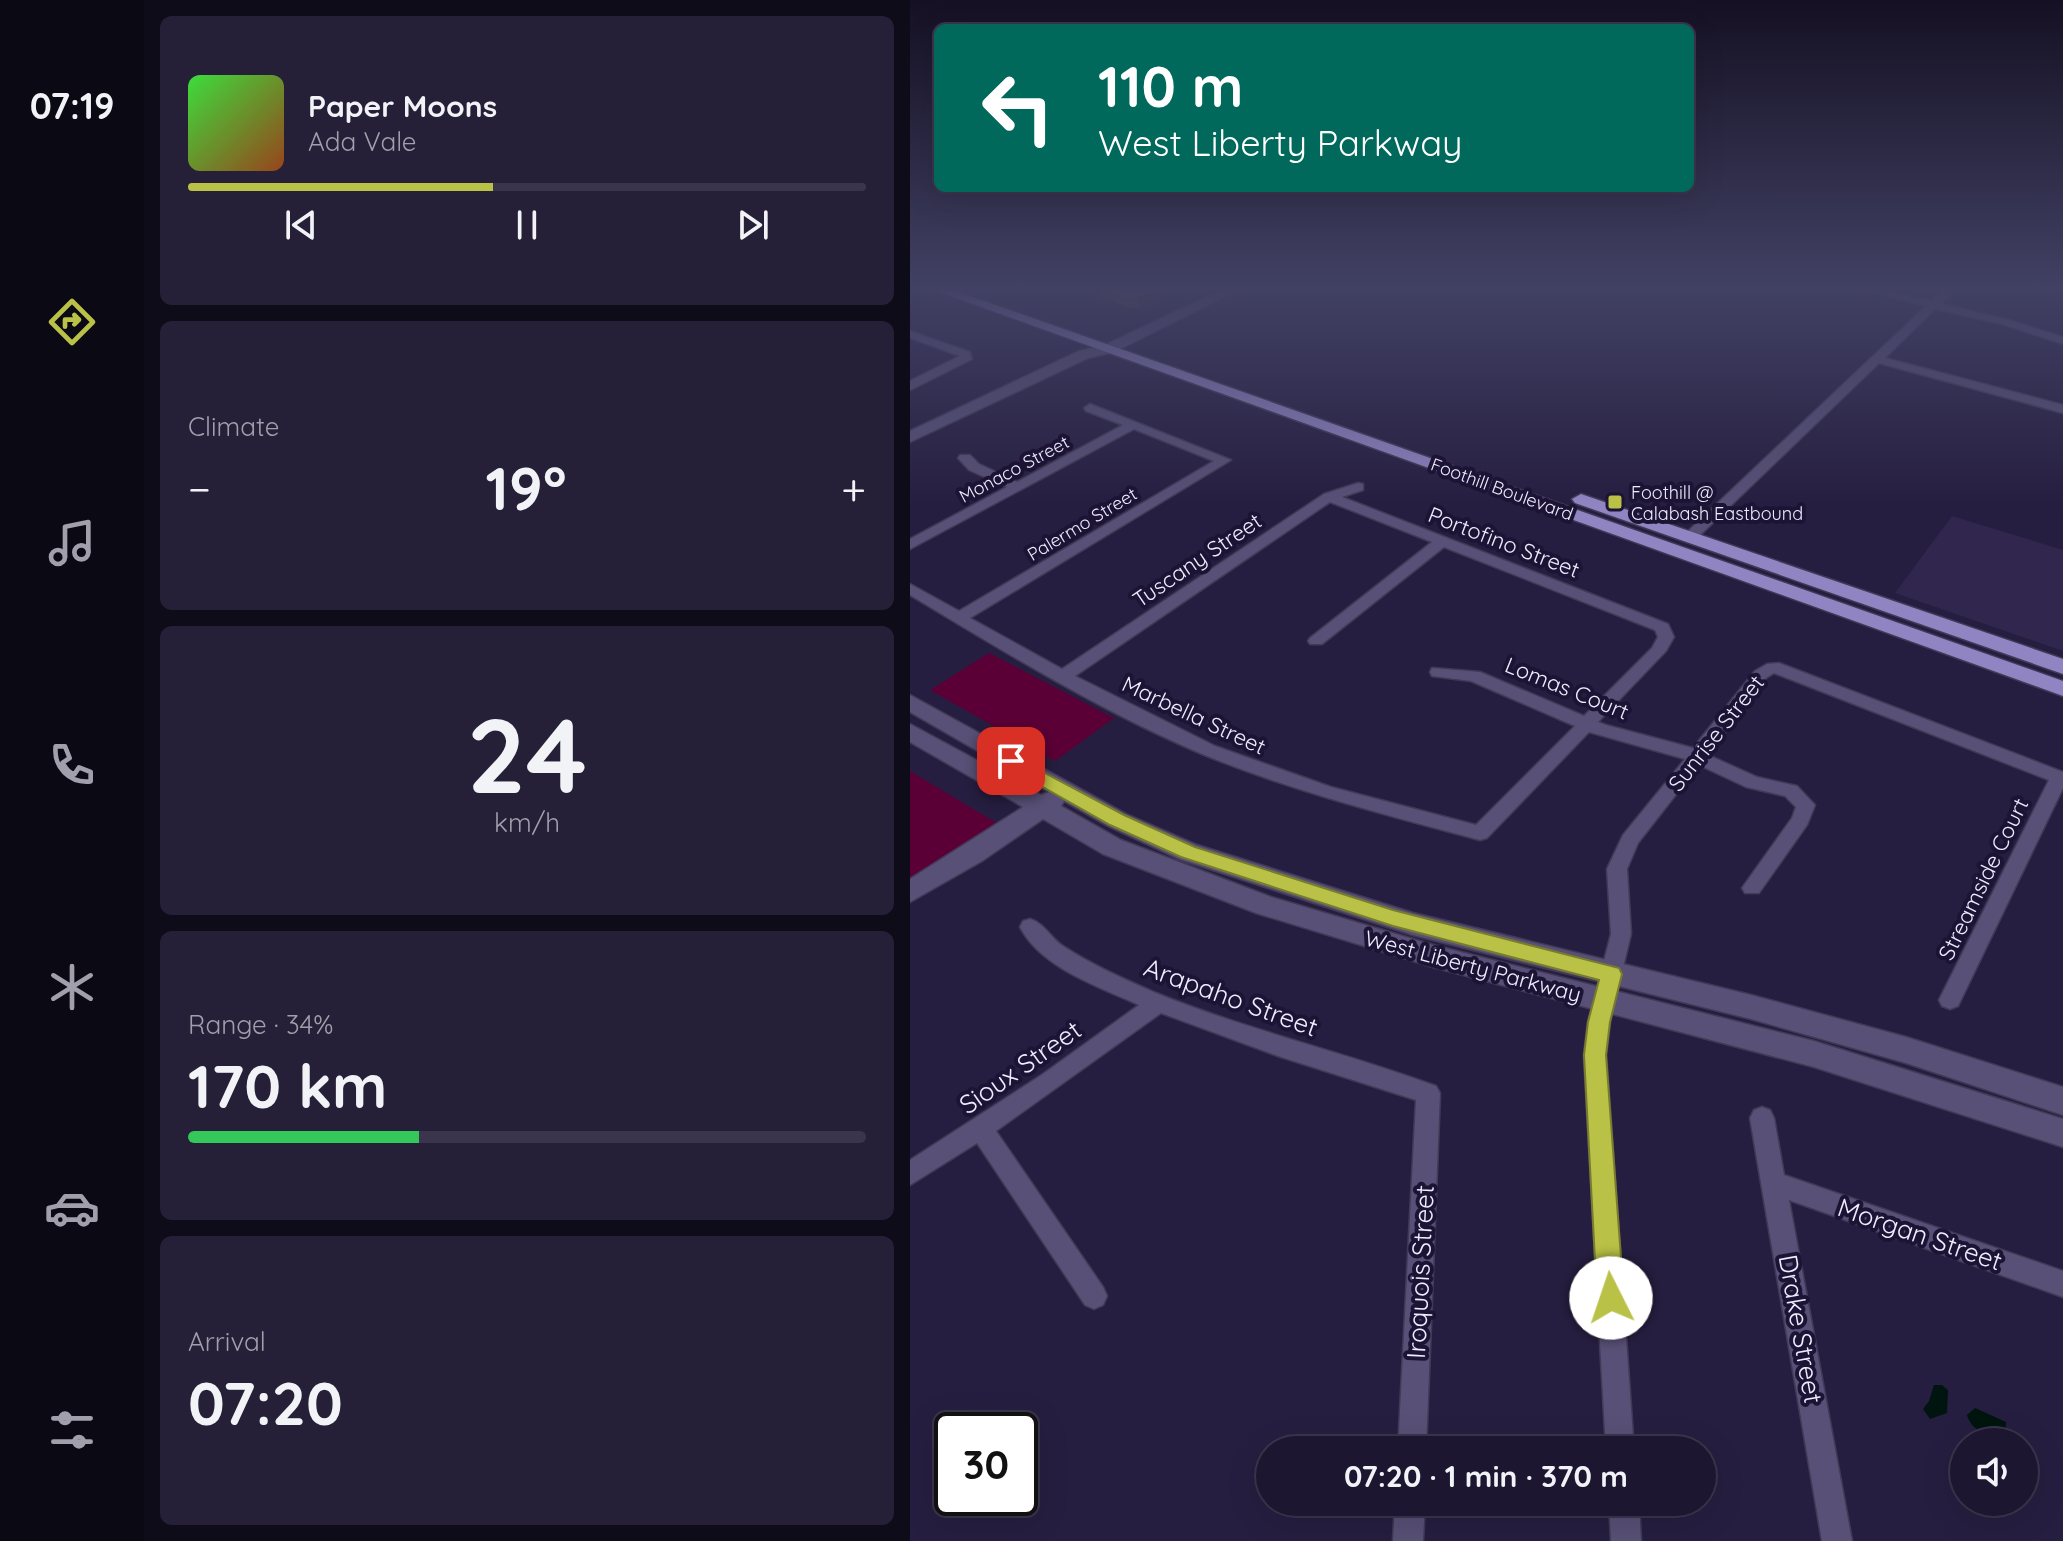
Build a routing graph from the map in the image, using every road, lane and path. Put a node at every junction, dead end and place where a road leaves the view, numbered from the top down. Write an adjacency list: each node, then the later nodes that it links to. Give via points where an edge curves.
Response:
1 (960, 362): 8 (street)
2 (1067, 362): 12 (street)
3 (1094, 362): 13 (street)
4 (1166, 362): 27 (main road, Foothill Boulevard)
5 (1170, 362): 18 (main road, Foothill Boulevard)
6 (1873, 362): 18 (street)
7 (1887, 362): 10 (street)
8 (910, 386)
9 (1090, 408): 11 (street)
10 (2063, 409)
11 (1134, 424): 15 (street, Monaco Street); 22 (street, Palermo Street, via 1224,460)
12 (910, 437)
13 (910, 452)
14 (965, 458): 15 (street)
15 (1018, 487): 20 (street, Monaco Street)
16 (1358, 487): 17 (street, Tuscany Street)
17 (1329, 497): 19 (street, Portofino Street); 26 (street, Tuscany Street)
18 (1690, 537): 24 (main road, Foothill Boulevard)
19 (1442, 542): 23 (street); 29 (street, Portofino Street, via 1662,627 1666,637 1658,651)
20 (910, 545)
21 (910, 589): 22 (street, Marbella Street)
22 (957, 619): 26 (street, Marbella Street)
23 (1316, 641)
24 (2063, 667)
25 (1438, 672): 29 (street, Lomas Court, via 1474,676)
26 (1063, 676): 29 (street, Marbella Street, via 1157,726 1266,772 1480,833)
27 (2063, 689)
28 (910, 702): 33 (street, West Liberty Parkway)
29 (1585, 723): 31 (street, Lomas Court)
30 (910, 732): 34 (street, West Liberty Parkway)
31 (1698, 757): 32 (street, Sunrise Street, via 1759,674 1772,667 1789,669); 35 (street, Lomas Court, via 1752,782 1791,791 1806,805); 38 (street, Sunrise Street, via 1630,840 1617,869 1621,934)
32 (2061, 779): 39 (street, Streamside Court)
33 (1064, 791): 34 (street); 38 (street, West Liberty Parkway, via 1188,852)
34 (1040, 809): 36 (street); 38 (street, West Liberty Parkway, via 1137,858 1265,906 1433,956)
35 (1752, 888)
36 (910, 892)
37 (1030, 927): 40 (street, Arapaho Street, via 1050,952)
38 (1608, 988): 42 (street, West Liberty Parkway, via 1827,1027); 45 (street, West Liberty Parkway); 51 (street, Sunrise Street, via 1595,1055)
39 (1950, 1000)
40 (1158, 1003): 41 (street, Arapaho Street); 44 (street, Sioux Street)
41 (1428, 1093): 50 (street, Iroquois Street)
42 (2063, 1101)
43 (1762, 1118): 47 (street, Drake Street)
44 (981, 1129): 46 (street, Sioux Street); 49 (street)
45 (2063, 1133)
46 (910, 1174)
47 (1776, 1184): 48 (street, Morgan Street); 56 (street, Drake Street)
48 (2063, 1284)
49 (1094, 1296)
50 (1413, 1436)
51 (1619, 1436)
52 (1409, 1516): 54 (street)
53 (1625, 1516): 55 (street)
54 (1408, 1541)
55 (1626, 1541)
56 (1837, 1541)

